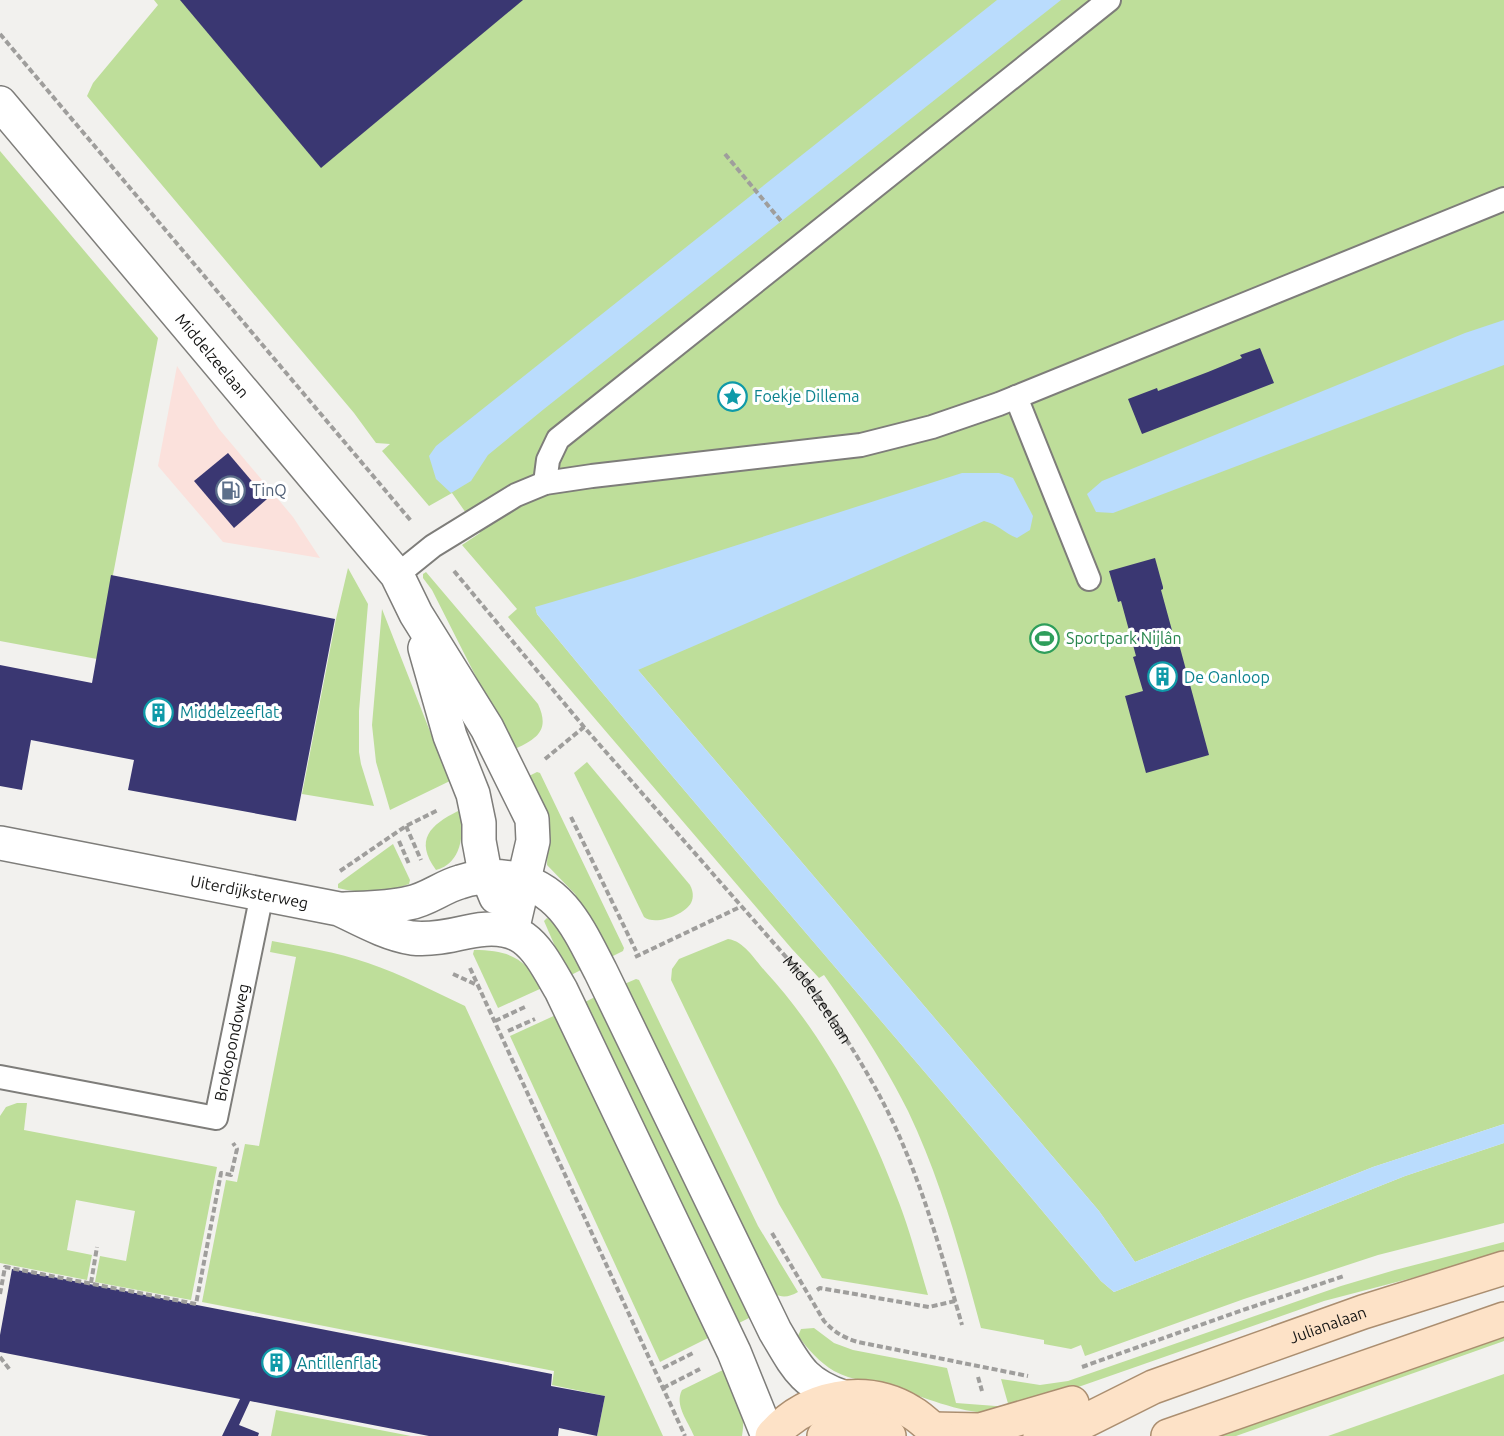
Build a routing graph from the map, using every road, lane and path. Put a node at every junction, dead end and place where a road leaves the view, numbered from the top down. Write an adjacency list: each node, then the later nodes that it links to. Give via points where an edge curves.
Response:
1 (1109, 0): 8 (lane, via 558,439 548,460)
2 (0, 34): 9 (path, Middelzeelaan)
3 (0, 104): 10 (street, Middelzeelaan)
4 (725, 154): 6 (path)
5 (1504, 199): 7 (lane)
6 (787, 228)
7 (1016, 397): 8 (lane, via 932,427 861,445); 11 (lane)
8 (545, 483): 9 (lane, via 516,495)
9 (433, 546): 10 (lane); 13 (path, Middelzeelaan)
10 (397, 575): 12 (street, Middelzeelaan)
11 (1089, 579)
12 (416, 614): 20 (street, Middelzeelaan, via 450,736 472,794); 21 (street, Middelzeelaan, via 487,728 532,819 533,841)
13 (584, 727): 14 (path, via 544,759); 24 (path, Middelzeelaan)
14 (549, 770)
15 (569, 811): 28 (path)
16 (406, 826): 23 (path)
17 (399, 841): 19 (path)
18 (0, 843): 22 (street, Uiterdijksterweg)
19 (412, 871)
20 (488, 876): 21 (street); 25 (street, via 458,882 411,903); 26 (street, Middelzeelaan)
21 (523, 880): 26 (street, Middelzeelaan); 45 (street, via 559,902 579,929 775,1331 811,1382)
22 (262, 894): 23 (street, Uiterdijksterweg); 30 (lane, Brokopondoweg, via 216,1118)
23 (298, 901): 25 (street, Uiterdijksterweg)
24 (740, 907): 28 (path); 38 (path, Middelzeelaan, via 808,982 854,1049 897,1130 941,1248)
25 (339, 909): 27 (street, Uiterdijksterweg, via 412,938)
26 (503, 929): 27 (street, Uiterdijksterweg); 48 (street, Middelzeelaan, via 526,940 539,952 561,990 734,1352)
27 (455, 934): 47 (path)
28 (638, 956): 29 (path)
29 (641, 962)
30 (0, 1077)
31 (237, 1149): 35 (path, via 231,1175 221,1173 196,1304)
32 (771, 1231): 43 (path, via 824,1321 845,1338)
33 (97, 1247): 35 (path)
34 (1504, 1268): 44 (main road, Julianalaan, via 1363,1312)
35 (91, 1283): 37 (path, via 5,1267)
36 (817, 1290): 38 (path, via 929,1307)
37 (0, 1294)
38 (956, 1301): 40 (path, Middelzeelaan)
39 (1504, 1319): 52 (main road)
40 (962, 1324)
41 (0, 1357): 42 (path)
42 (10, 1370)
43 (1037, 1376)
44 (1153, 1387): 46 (main road, Julianalaan, via 1076,1401 980,1430); 51 (main road, Julianalaan, via 1083,1422)
45 (843, 1397): 46 (main road, via 866,1396 887,1401 912,1412); 48 (main road, via 802,1411)
46 (936, 1432)
47 (686, 1436)
48 (770, 1436)
49 (824, 1436): 50 (main road, via 853,1427)
50 (889, 1436)
51 (1040, 1436)
52 (1168, 1436)

